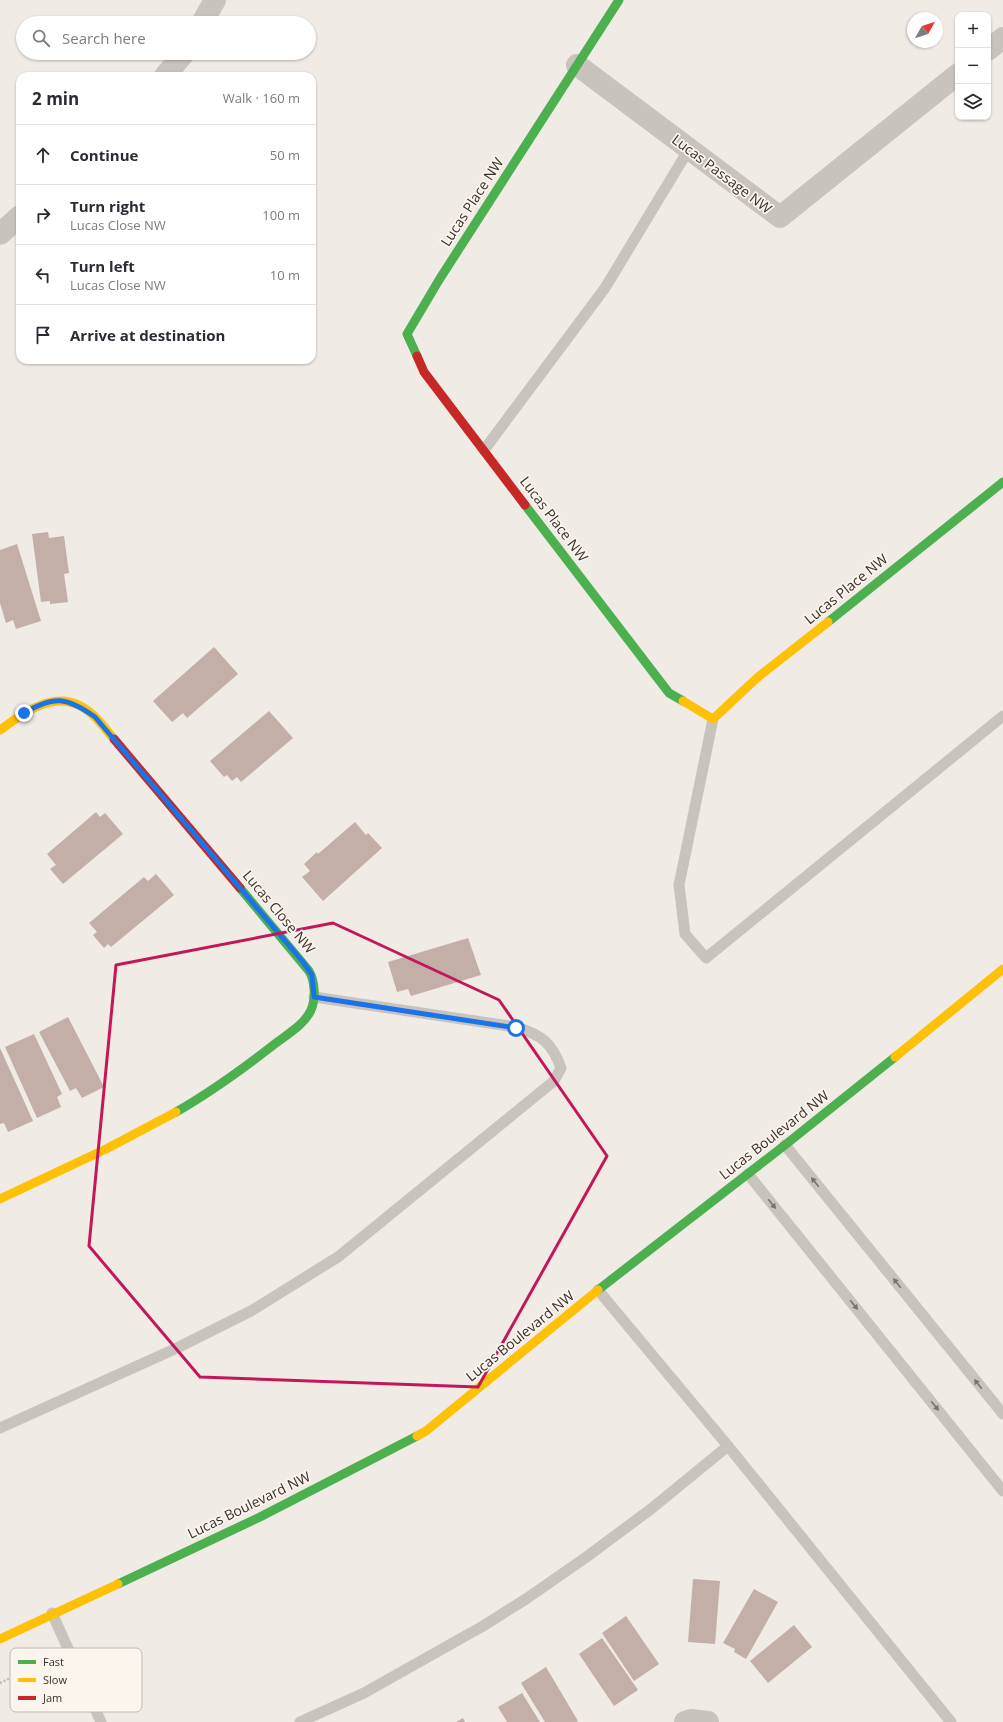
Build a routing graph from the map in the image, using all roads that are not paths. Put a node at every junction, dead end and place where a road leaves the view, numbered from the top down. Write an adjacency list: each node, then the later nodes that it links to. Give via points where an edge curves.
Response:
1 (215, 0): 3 (street)
2 (619, 0): 7 (street, Lucas Place NW)
3 (206, 16)
4 (1003, 38): 5 (street)
5 (990, 48)
6 (178, 60): 8 (street)
7 (577, 65): 10 (street, Lucas Passage NW); 13 (street, Lucas Place NW, via 407,334 424,372)
8 (168, 72)
9 (955, 76): 10 (street, Lucas Passage NW, via 780,217)
10 (689, 149): 13 (lane, via 605,288)
11 (16, 220): 12 (street)
12 (0, 234)
13 (484, 450): 16 (street, Lucas Place NW, via 669,693)
14 (1003, 482): 16 (street, Lucas Place NW, via 758,677)
15 (1003, 716): 16 (lane, via 706,958 685,934 679,885)
16 (713, 719)
17 (0, 730): 19 (street, Lucas Close NW, via 40,703 62,700 79,706 95,717 303,962 312,975)
18 (1003, 969): 20 (street, Lucas Boulevard NW)
19 (314, 997): 22 (street, Lucas Close NW, via 311,1010 299,1024 266,1052 221,1084 118,1145); 25 (lane, via 530,1031 545,1039 556,1053 561,1068 554,1081 338,1257 244,1315)
20 (785, 1145): 21 (street, Lucas Boulevard NW); 24 (lane, one-way to 20)
21 (748, 1174): 23 (street, Lucas Boulevard NW); 27 (lane, one-way to 27)
22 (0, 1200)
23 (598, 1290): 26 (lane); 28 (street, Lucas Boulevard NW, via 426,1431 260,1517)
24 (1003, 1414)
25 (0, 1428)
26 (728, 1446): 33 (lane, via 639,1518 526,1599 477,1630 364,1693); 36 (lane)
27 (1003, 1491)
28 (52, 1613): 29 (street, Lucas Boulevard NW); 30 (lane)
29 (0, 1639)
30 (68, 1648)
31 (96, 1712): 32 (lane)
32 (101, 1722)
33 (300, 1722)
34 (685, 1722): 35 (street)
35 (708, 1722)
36 (951, 1722)

